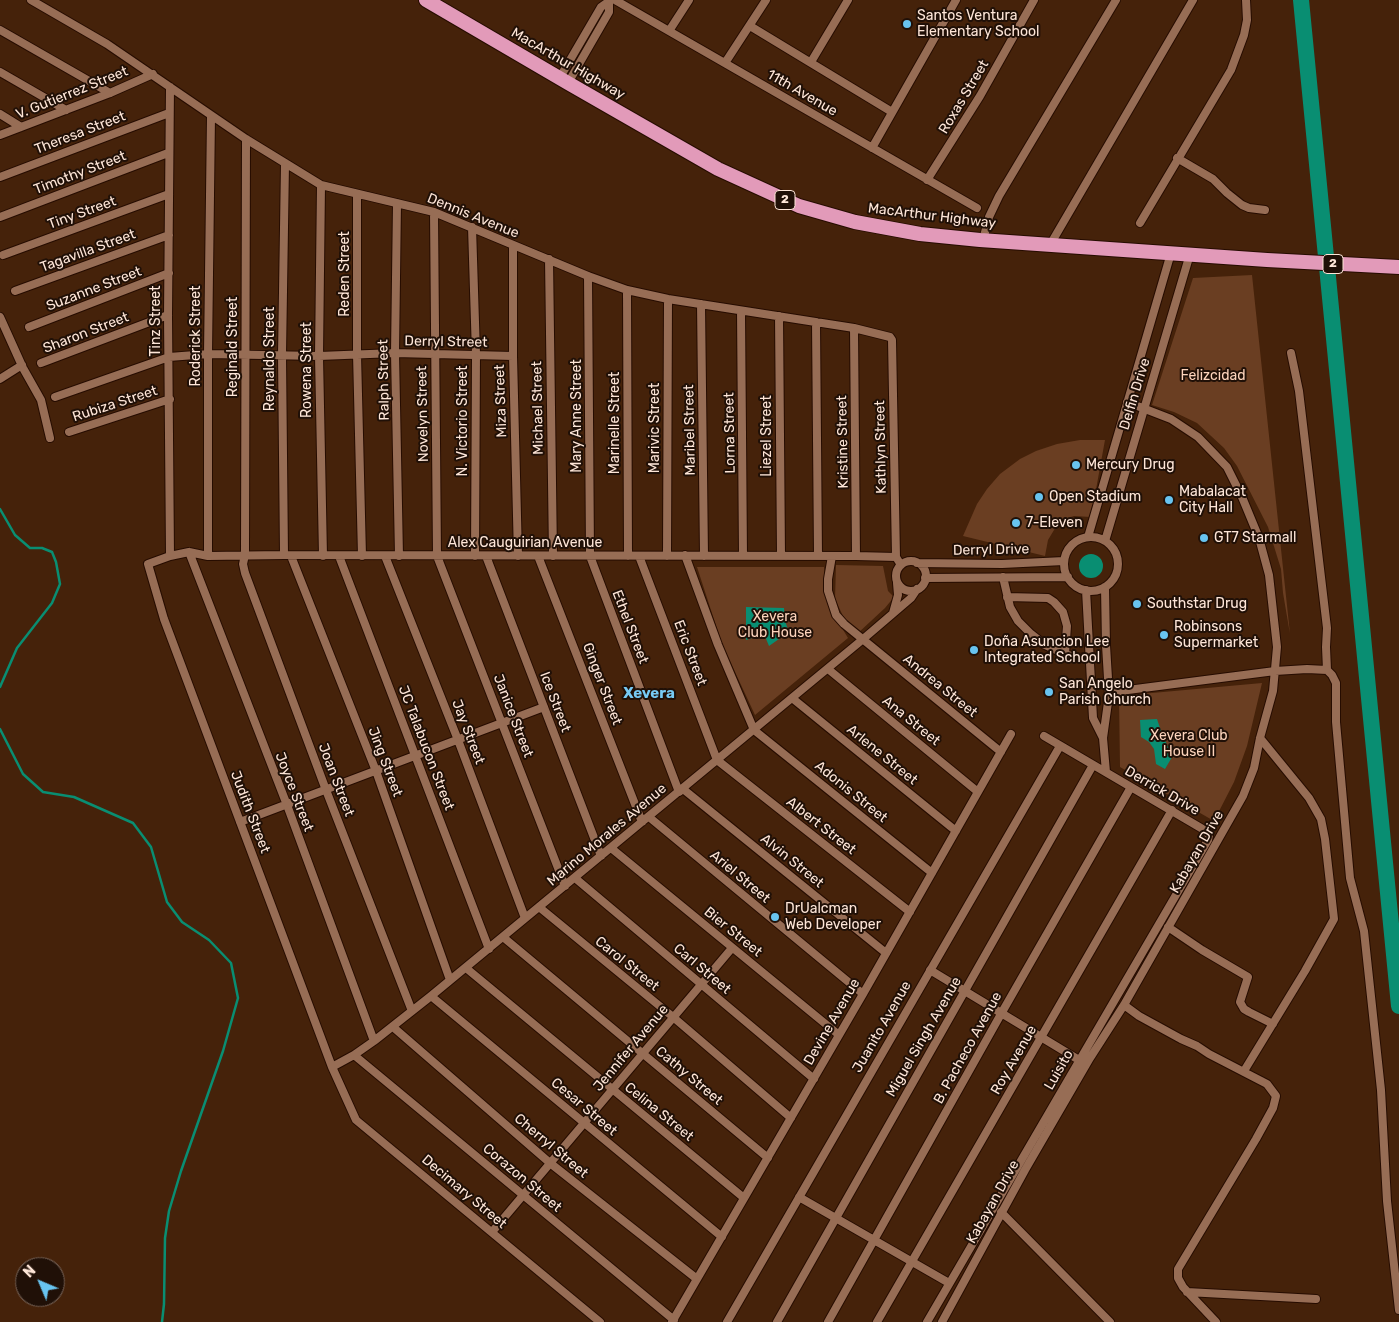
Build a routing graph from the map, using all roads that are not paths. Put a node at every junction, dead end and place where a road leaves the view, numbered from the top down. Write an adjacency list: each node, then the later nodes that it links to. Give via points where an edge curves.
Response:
1 (31, 0): 22 (street, Dennis Avenue)
2 (426, 0): 23 (highway, MacArthur Highway / 2)
3 (689, 0): 16 (street)
4 (766, 0): 13 (street)
5 (848, 0): 19 (street)
6 (956, 0): 27 (street)
7 (1034, 0): 39 (street, Roxas Street, via 980,96)
8 (1116, 0): 51 (street, via 1000,196 989,217)
9 (1193, 0): 53 (street)
10 (1246, 0): 36 (street, via 1244,35 1231,70)
11 (612, 1): 12 (street, via 601,7); 14 (street); 16 (street, 11th Avenue)
12 (592, 22): 14 (street); 17 (street)
13 (750, 26): 19 (street); 20 (street)
14 (601, 27): 18 (street)
15 (0, 30): 25 (street)
16 (670, 31): 20 (street, 11th Avenue)
17 (577, 48): 18 (street); 23 (street)
18 (586, 53): 23 (street)
19 (810, 62): 27 (street)
20 (726, 63): 34 (street, 11th Avenue)
21 (0, 72): 26 (street)
22 (153, 74): 24 (street, Dennis Avenue); 25 (street, V. Gutierrez Street)
23 (564, 81): 51 (highway, MacArthur Highway / 2, via 718,169 799,206 888,229)
24 (170, 87): 28 (street, Tinz Street); 30 (street, Dennis Avenue)
25 (110, 93): 26 (street, V. Gutierrez Street)
26 (66, 110): 31 (street, V. Gutierrez Street)
27 (892, 112): 34 (street)
28 (169, 113): 35 (street, Tinz Street); 38 (street, Theresa Street)
29 (0, 114): 31 (street)
30 (210, 116): 33 (street, Dennis Avenue); 77 (street, Roderick Street)
31 (21, 126): 32 (street, V. Gutierrez Street)
32 (0, 135)
33 (246, 139): 37 (street, Dennis Avenue); 78 (street, Reginald Street)
34 (872, 148): 39 (street, 11th Avenue)
35 (168, 153): 41 (street, Tinz Street); 47 (street, Timothy Street)
36 (1178, 158): 45 (street, via 1213,179 1242,205); 48 (street)
37 (285, 164): 40 (street, Dennis Avenue); 79 (street, Reynaldo Street)
38 (0, 178)
39 (927, 180): 44 (street, 11th Avenue)
40 (321, 184): 42 (street, Dennis Avenue); 83 (street, Rowena Street)
41 (169, 194): 50 (street, Tinz Street); 56 (street, Tiny Street)
42 (357, 194): 43 (street, Dennis Avenue); 80 (street, Reden Street)
43 (397, 203): 46 (street, Dennis Avenue); 75 (street, Ralph Street)
44 (977, 208)
45 (1265, 210)
46 (434, 212): 49 (street, Dennis Avenue); 82 (street, Novelyn Street)
47 (0, 217)
48 (1140, 223)
49 (472, 227): 52 (street, Dennis Avenue); 81 (street, N. Victorio Street)
50 (169, 235): 59 (street, Tinz Street); 62 (street, Tagavilla Street)
51 (983, 240): 53 (highway, MacArthur Highway / 2)
52 (513, 245): 57 (street, Dennis Avenue); 84 (street, Miza Street)
53 (1050, 245): 54 (highway, MacArthur Highway / 2)
54 (1171, 253): 55 (highway, MacArthur Highway / 2); 91 (street, Delfin Drive)
55 (1190, 254): 58 (highway, MacArthur Highway / 2); 92 (street, Delfin Drive)
56 (3, 255)
57 (549, 259): 60 (street, Dennis Avenue); 113 (street, Michael Street)
58 (1399, 267)
59 (169, 273): 66 (street, Tinz Street); 70 (street, Suzanne Street)
60 (588, 276): 61 (street, Dennis Avenue); 114 (street, Mary Anne Street)
61 (627, 290): 63 (street, Dennis Avenue); 115 (street, Marinelle Street)
62 (15, 291)
63 (668, 299): 64 (street, Dennis Avenue); 117 (street, Marivic Street)
64 (701, 304): 65 (street, Dennis Avenue); 118 (street, Maribel Street)
65 (741, 311): 68 (street, Dennis Avenue); 119 (street, Lorna Street)
66 (168, 315): 85 (street, Tinz Street); 86 (street, Sharon Street)
67 (0, 316): 72 (street)
68 (779, 316): 69 (street, Dennis Avenue); 120 (street, Liezel Street)
69 (816, 322): 71 (street, Dennis Avenue); 121 (street)
70 (29, 328)
71 (854, 328): 73 (street, Dennis Avenue); 123 (street, Kristine Street)
72 (9, 335): 74 (street); 87 (street)
73 (890, 336): 124 (street, Kathlyn Street)
74 (0, 340)
75 (395, 353): 80 (street, Derryl Street); 82 (street, Derryl Street); 107 (street, Ralph Street)
76 (1291, 353): 142 (street, via 1299,391 1327,628)
77 (208, 354): 78 (street, Derryl Street); 85 (street, Derryl Street); 101 (street, Roderick Street)
78 (246, 354): 79 (street, Derryl Street); 102 (street, Reginald Street)
79 (282, 354): 83 (street, Derryl Street); 98 (street, Reynaldo Street)
80 (357, 354): 83 (street, Derryl Street); 105 (street, Reden Street)
81 (476, 354): 82 (street, Derryl Street); 84 (street, Derryl Street); 109 (street, N. Victorio Street)
82 (435, 355): 108 (street, Novelyn Street)
83 (318, 356): 103 (street, Rowena Street)
84 (513, 356): 111 (street, Miza Street)
85 (169, 357): 89 (street, Derryl Street); 90 (street, Tinz Street)
86 (41, 363)
87 (22, 365): 88 (street); 94 (street, via 41,400)
88 (0, 379)
89 (55, 397)
90 (170, 399): 93 (street, Rubiza Street); 100 (street, Tinz Street)
91 (1127, 402): 92 (street, Kabayan Drive); 95 (street, Delfin Drive)
92 (1144, 408): 96 (street, Delfin Drive); 143 (street, Kabayan Drive, via 1171,419 1198,437 1226,467 1242,497 1259,538 1269,575)
93 (69, 432)
94 (50, 438)
95 (1088, 537): 96 (street); 125 (street, via 1072,545)
96 (1105, 541): 133 (street, via 1115,551 1118,565 1115,577)
97 (188, 552): 100 (street, Alex Cauguirian Avenue); 101 (street, Alex Cauguirian Avenue); 165 (street, Joyce Street)
98 (287, 555): 102 (street, Alex Cauguirian Avenue); 103 (street, Alex Cauguirian Avenue); 159 (street, Jing Street)
99 (685, 555): 117 (street, Alex Cauguirian Avenue); 118 (street, Alex Cauguirian Avenue); 148 (street)
100 (170, 556): 127 (street, Alex Cauguirian Avenue)
101 (208, 556): 102 (street, Alex Cauguirian Avenue)
102 (245, 556): 162 (street, Joan Street, via 245,573)
103 (323, 556): 104 (street, Alex Cauguirian Avenue)
104 (339, 556): 105 (street, Alex Cauguirian Avenue); 156 (street, JC Talabucon Street)
105 (362, 556): 106 (street, Alex Cauguirian Avenue)
106 (385, 556): 107 (street, Alex Cauguirian Avenue); 153 (street, Jay Street)
107 (400, 556): 108 (street, Alex Cauguirian Avenue)
108 (437, 556): 109 (street, Alex Cauguirian Avenue); 147 (street, Janice Street)
109 (474, 556): 110 (street, Alex Cauguirian Avenue)
110 (486, 556): 111 (street, Alex Cauguirian Avenue); 146 (street, Ice Street)
111 (518, 556): 112 (street, Alex Cauguirian Avenue)
112 (538, 556): 113 (street, Alex Cauguirian Avenue); 167 (street, Ginger Street)
113 (553, 556): 114 (street, Alex Cauguirian Avenue)
114 (590, 556): 115 (street, Alex Cauguirian Avenue); 163 (street, Ethel Street)
115 (628, 556): 116 (street, Alex Cauguirian Avenue)
116 (640, 556): 117 (street, Alex Cauguirian Avenue); 157 (street, Eric Street)
117 (667, 556)
118 (704, 556): 119 (street, Alex Cauguirian Avenue)
119 (743, 556): 120 (street, Alex Cauguirian Avenue)
120 (781, 556): 121 (street, Alex Cauguirian Avenue)
121 (818, 556): 122 (street, Alex Cauguirian Avenue)
122 (832, 556): 123 (street, Alex Cauguirian Avenue); 138 (street, Andrea Street, via 828,579 831,604 836,615)
123 (856, 556): 124 (street, Alex Cauguirian Avenue)
124 (896, 557): 128 (street)
125 (1064, 561): 126 (street, Derryl Drive); 130 (street)
126 (917, 563): 128 (street, via 909,561); 131 (street, via 924,569)
127 (148, 564): 168 (street, Judith Street, via 164,619)
128 (901, 565): 132 (street, via 896,572)
129 (1003, 577): 130 (street, Derryl Drive); 131 (street, Derryl Drive); 136 (street)
130 (1068, 577): 135 (street, via 1076,586)
131 (925, 578): 134 (street)
132 (896, 580): 134 (street, via 904,590); 137 (street, via 898,594)
133 (1105, 587): 135 (street); 144 (street, Derrick Drive)
134 (917, 589): 137 (street, Marino Morales Avenue)
135 (1086, 590): 140 (street, Derrick Drive)
136 (1007, 597): 139 (street, via 1018,621 1031,634); 139 (street, via 1048,598 1054,602 1067,626)
137 (892, 615): 138 (street, Marino Morales Avenue)
138 (862, 640): 141 (street, Marino Morales Avenue); 155 (street, Andrea Street)
139 (1065, 654): 140 (street)
140 (1090, 657): 151 (street, Derrick Drive, via 1093,718)
141 (828, 669): 145 (street, Marino Morales Avenue); 164 (street, Ana Street)
142 (1327, 670): 143 (street); 224 (street, via 1336,683 1336,722 1350,878 1364,936 1381,1090 1387,1201)
143 (1275, 671): 144 (street); 152 (street, Kabayan Drive)
144 (1109, 695): 151 (street, Derrick Drive)
145 (792, 698): 148 (street, Marino Morales Avenue); 170 (street, Arlene Street)
146 (544, 707): 147 (street); 172 (street, Ice Street)
147 (502, 723): 153 (street); 175 (street, Janice Street)
148 (754, 730): 157 (street, Marino Morales Avenue); 173 (street, Adonis Street)
149 (1011, 734): 155 (street, Devine Avenue)
150 (1044, 736): 154 (street, Derrick Drive)
151 (1103, 738): 160 (street, Derrick Drive)
152 (1260, 738): 179 (street, Kabayan Drive, via 1254,768 1243,796); 195 (street, via 1309,798 1321,819 1334,919)
153 (458, 740): 156 (street); 178 (street, Jay Street)
154 (1060, 746): 158 (street, Derrick Drive); 185 (street, Juanito Avenue)
155 (1001, 752): 164 (street, Devine Avenue)
156 (416, 756): 159 (street); 182 (street, JC Talabucon Street)
157 (718, 760): 163 (street, Marino Morales Avenue); 177 (street, Albert Street)
158 (1093, 765): 160 (street, Derrick Drive); 188 (street, Miguel Singh Avenue)
159 (376, 772): 162 (street); 186 (street, Jing Street)
160 (1106, 772): 161 (street, Derrick Drive)
161 (1131, 787): 166 (street, Derrick Drive); 193 (street, B. Pacheco Avenue)
162 (326, 790): 165 (street); 192 (street, Joan Street)
163 (681, 790): 167 (street, Marino Morales Avenue); 183 (street, Alvin Street)
164 (978, 792): 170 (street, Devine Avenue)
165 (286, 805): 168 (street); 199 (street, Joyce Street)
166 (1172, 810): 169 (street, Derrick Drive); 198 (street, Roy Avenue)
167 (645, 820): 171 (street, Marino Morales Avenue); 189 (street, Ariel Street)
168 (240, 822): 203 (street, Judith Street)
169 (1206, 831): 202 (street, Luisito, via 1208,840)
170 (956, 832): 173 (street, Devine Avenue)
171 (611, 848): 172 (street, Marino Morales Avenue); 181 (street, Bier Street)
172 (601, 856): 174 (street, Marino Morales Avenue)
173 (932, 873): 177 (street, Devine Avenue)
174 (575, 878): 175 (street, Marino Morales Avenue); 187 (street, Carl Street)
175 (565, 886): 176 (street, Marino Morales Avenue)
176 (539, 907): 178 (street, Marino Morales Avenue); 194 (street, Carol Street)
177 (910, 912): 183 (street, Devine Avenue)
178 (525, 918): 180 (street, Marino Morales Avenue)
179 (1168, 928): 191 (street, Kabayan Drive); 195 (street, via 1248,977 1240,1002 1244,1009)
180 (503, 937): 182 (street, Marino Morales Avenue); 200 (street, Cathy Street)
181 (732, 948): 187 (street, Jennifer Avenue); 197 (street, Bier Street)
182 (489, 949): 184 (street, Marino Morales Avenue)
183 (886, 953): 189 (street, Devine Avenue)
184 (466, 968): 186 (street, Marino Morales Avenue); 206 (street, Celina Street)
185 (930, 970): 188 (street); 212 (street, Juanito Avenue)
186 (450, 980): 190 (street, Marino Morales Avenue)
187 (701, 984): 194 (street, Jennifer Avenue); 205 (street, Carl Street)
188 (965, 990): 193 (street); 215 (street, Miguel Singh Avenue)
189 (863, 994): 197 (street, Devine Avenue)
190 (431, 996): 192 (street, Marino Morales Avenue); 208 (street, Cesar Street)
191 (1124, 1005): 204 (street); 214 (street, Kabayan Drive)
192 (412, 1011): 196 (street, Marino Morales Avenue)
193 (1001, 1014): 198 (street); 218 (street, B. Pacheco Avenue)
194 (673, 1017): 200 (street, Jennifer Avenue); 207 (street, Carol Street)
195 (1273, 1024): 204 (street)
196 (393, 1027): 199 (street, Marino Morales Avenue); 210 (street, Cherryl Street)
197 (839, 1035): 205 (street, Devine Avenue)
198 (1041, 1037): 202 (street); 219 (street, Roy Avenue)
199 (374, 1041): 201 (street, Marino Morales Avenue)
200 (643, 1054): 206 (street, Jennifer Avenue); 209 (street, Cathy Street)
201 (354, 1055): 203 (street, Marino Morales Avenue); 211 (street, Corazon Street)
202 (1079, 1060): 221 (street, Luisito)
203 (332, 1067): 216 (street, Decimary Street, via 356,1120)
204 (1244, 1071): 222 (street, via 1270,1087 1276,1096 1275,1103 1178,1269 1178,1278)
205 (814, 1079): 207 (street, Devine Avenue)
206 (612, 1090): 208 (street, Jennifer Avenue); 213 (street, Celina Street)
207 (791, 1118): 209 (street, Devine Avenue)
208 (584, 1123): 210 (street, Jennifer Avenue); 217 (street, Cesar Street)
209 (768, 1158): 213 (street, Devine Avenue)
210 (550, 1163): 211 (street, Jennifer Avenue); 220 (street, Cherryl Street)
211 (523, 1196): 216 (street, Jennifer Avenue); 225 (street, Corazon Street)
212 (800, 1197): 215 (street); 227 (street, Juanito Avenue)
213 (744, 1198): 217 (street, Devine Avenue)
214 (1001, 1212): 232 (street, Kabayan Drive); 233 (street)
215 (835, 1217): 218 (street); 228 (street, Miguel Singh Avenue)
216 (492, 1232): 226 (street, Decimary Street)
217 (722, 1238): 220 (street, Devine Avenue)
218 (876, 1239): 219 (street); 229 (street, B. Pacheco Avenue)
219 (911, 1262): 221 (street); 230 (street, Roy Avenue)
220 (697, 1279): 225 (street, Devine Avenue)
221 (950, 1283): 231 (street, Luisito)
222 (1187, 1292): 223 (street); 234 (street)
223 (1316, 1299)
224 (1399, 1310)
225 (673, 1321)
226 (600, 1322)
227 (727, 1322)
228 (777, 1322)
229 (828, 1322)
230 (877, 1322)
231 (927, 1322)
232 (942, 1322)
233 (1110, 1322)
234 (1216, 1322)

